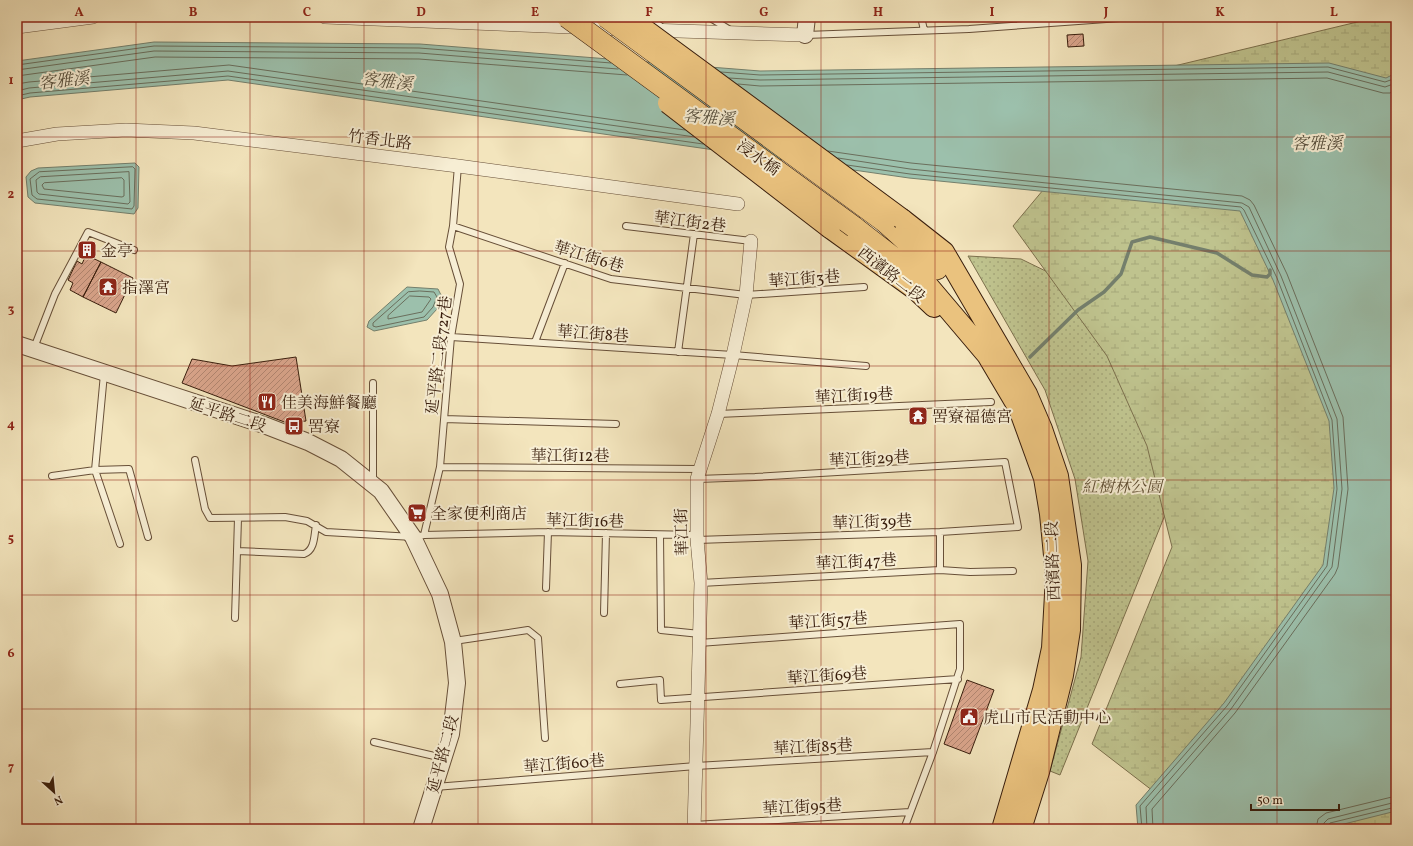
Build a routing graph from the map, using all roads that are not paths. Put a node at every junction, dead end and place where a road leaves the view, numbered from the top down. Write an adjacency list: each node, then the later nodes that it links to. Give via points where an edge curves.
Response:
1 (93, 17): 15 (street)
2 (325, 17): 13 (street)
3 (518, 17): 14 (lane)
4 (556, 17): 26 (main road, 浸水橋, bridge)
5 (567, 17): 31 (highway, 浸水橋, bridge, via 854,227)
6 (606, 17): 23 (highway, 浸水橋, bridge)
7 (628, 17): 23 (main road, bridge)
8 (649, 17): 17 (lane)
9 (709, 17): 18 (lane)
10 (807, 17): 19 (street)
11 (921, 17): 16 (lane)
12 (1134, 17): 16 (lane)
13 (350, 18): 14 (street)
14 (529, 26): 17 (street)
15 (17, 27)
16 (924, 30): 19 (lane)
17 (667, 31): 18 (street)
18 (735, 33): 19 (street)
19 (805, 35)
20 (17, 141): 21 (street, 竹香北路, via 57,134 126,130 194,133)
21 (458, 166): 22 (street, 竹香北路); 24 (lane, 延平路二段727巷)
22 (738, 204)
23 (893, 220): 31 (highway, 浸水橋); 40 (main road, 西濱路二段, via 944,252)
24 (453, 226): 30 (lane, 華江街6巷); 35 (lane, 延平路二段727巷, via 449,247 460,284)
25 (626, 226): 27 (lane, 華江街2巷)
26 (830, 228): 40 (main road, 西濱路二段, via 916,290)
27 (694, 234): 28 (lane, 華江街2巷); 33 (lane)
28 (751, 241): 34 (street, 華江街)
29 (134, 250): 38 (lane, via 88,232 55,294)
30 (565, 263): 33 (lane, 華江街6巷, via 611,279); 36 (lane)
31 (932, 276): 40 (main road, 西濱路二段)
32 (864, 287): 34 (lane, 華江街3巷)
33 (686, 288): 34 (lane, 華江街6巷); 39 (lane)
34 (746, 295): 41 (street, 華江街)
35 (451, 337): 36 (lane, 華江街8巷); 47 (lane, 延平路二段727巷)
36 (535, 342): 39 (lane, 華江街8巷)
37 (17, 344): 38 (street, 延平路二段)
38 (34, 350): 43 (street, 延平路二段)
39 (678, 352): 41 (lane, 華江街8巷)
40 (995, 352): 88 (main road, 西濱路二段, via 1044,478 1056,576 1052,648 1019,777); 89 (main road, 西濱路二段, via 1030,401 1042,429 1058,476 1071,566 1069,638 1063,675 1039,772)
41 (733, 355): 42 (lane, 華江街8巷); 46 (street, 華江街)
42 (866, 366)
43 (104, 372): 51 (lane); 54 (street, 延平路二段, via 308,442 341,460)
44 (373, 382): 54 (lane)
45 (991, 402): 46 (lane, 華江街19巷)
46 (718, 414): 52 (street, 華江街)
47 (444, 418): 48 (lane); 50 (lane, 延平路二段727巷)
48 (616, 424)
49 (195, 460): 56 (lane, 華江街16巷, via 210,518)
50 (440, 467): 52 (lane, 華江街12巷); 62 (lane, 延平路二段727巷)
51 (95, 470): 53 (lane); 63 (lane, via 129,469); 65 (lane)
52 (698, 474): 55 (lane, 華江街29巷, via 756,477 1005,462); 64 (street, 華江街)
53 (52, 476)
54 (373, 485): 62 (street, 延平路二段, via 381,491)
55 (1012, 498): 59 (lane, 華江街39巷, via 1018,527)
56 (238, 518): 57 (lane, 華江街16巷, via 285,517 307,521); 66 (lane)
57 (316, 526): 62 (lane, 華江街16巷, via 326,532); 66 (lane, via 312,548 304,554)
58 (548, 532): 60 (lane, 華江街16巷); 62 (lane, 華江街16巷); 70 (lane)
59 (940, 532): 64 (lane, 華江街39巷); 67 (lane)
60 (606, 533): 61 (lane, 華江街16巷); 71 (lane)
61 (660, 535): 64 (lane, 華江街16巷); 73 (lane, 華江街57巷, via 661,630)
62 (418, 536): 74 (street, 延平路二段, via 440,594)
63 (148, 537)
64 (697, 538): 69 (street, 華江街)
65 (120, 544)
66 (237, 551): 72 (lane)
67 (940, 570): 68 (lane, 華江街47巷); 69 (lane, 華江街47巷)
68 (1013, 571)
69 (701, 583): 73 (street, 華江街)
70 (546, 588)
71 (604, 613)
72 (235, 618)
73 (699, 638): 75 (lane, 華江街57巷, via 960,624); 77 (street, 華江街)
74 (453, 642): 78 (lane, via 528,630 538,638); 81 (street, 延平路二段, via 457,683 451,734)
75 (958, 679): 77 (lane, 華江街69巷); 80 (lane)
76 (620, 684): 77 (lane, 華江街69巷, via 660,680 661,700)
77 (698, 696): 82 (street, 華江街)
78 (545, 738)
79 (374, 742): 81 (lane)
80 (933, 752): 82 (lane, 華江街85巷); 84 (lane)
81 (443, 758): 83 (street, 延平路二段)
82 (696, 766): 83 (lane, 華江街60巷); 85 (street, 華江街)
83 (434, 787): 86 (street, 延平路二段)
84 (910, 812): 85 (lane, 華江街95巷); 87 (lane)
85 (694, 827)
86 (421, 829)
87 (904, 829)
88 (1002, 829)
89 (1021, 829)

